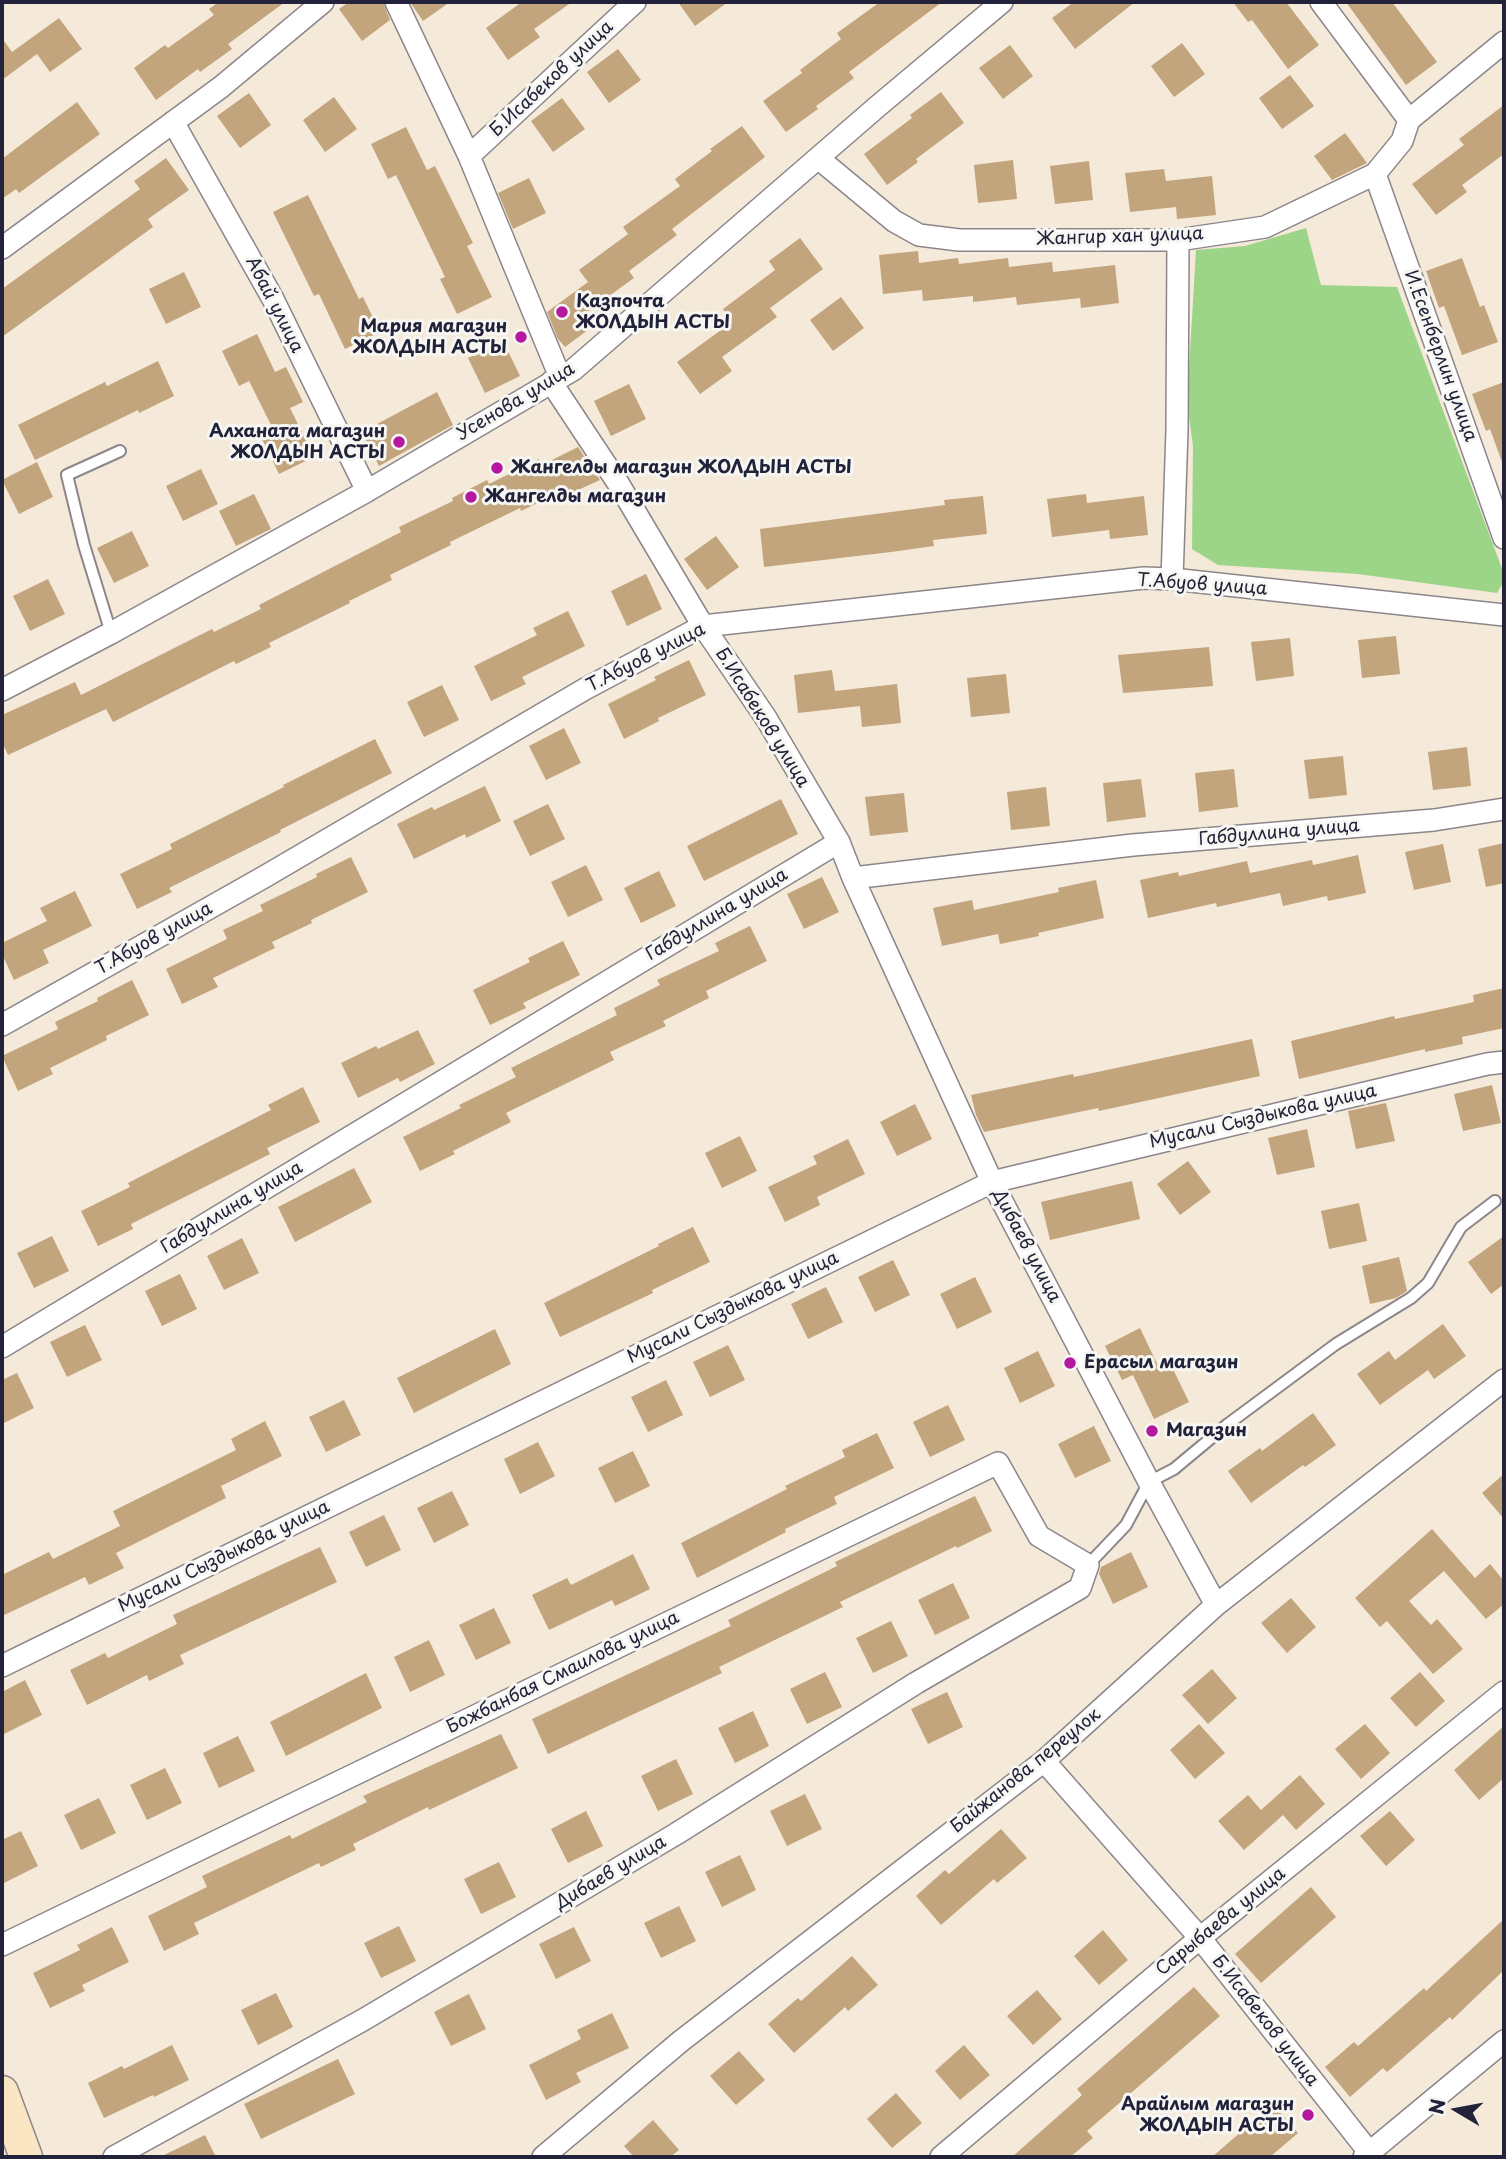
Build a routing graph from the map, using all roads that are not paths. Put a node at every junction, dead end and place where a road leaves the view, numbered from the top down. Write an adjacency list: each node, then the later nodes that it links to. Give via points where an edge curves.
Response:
1 (323, 2): 8 (street)
2 (396, 2): 9 (street, Б.Исабеков улица)
3 (635, 2): 9 (street, Б.Исабеков улица)
4 (1002, 2): 10 (street, Усенова улица)
5 (1321, 2): 7 (street)
6 (1504, 42): 7 (street, Жангир хан улица)
7 (1409, 120): 11 (street, Жангир хан улица, via 1402,141)
8 (173, 122): 13 (street); 16 (street, Абай улица, via 273,299)
9 (469, 156): 14 (street, Б.Исабеков улица)
10 (818, 158): 12 (street, Жангир хан улица, via 894,221 919,235 959,240); 14 (street, Усенова улица, via 573,370)
11 (1375, 174): 12 (street, Жангир хан улица, via 1265,227); 17 (street, И.Есенберлин улица)
12 (1178, 240): 18 (street)
13 (2, 248)
14 (555, 380): 16 (street, Усенова улица); 20 (street, Б.Исабеков улица)
15 (120, 452): 21 (lane, via 67,475)
16 (366, 491): 21 (street, Усенова улица)
17 (1504, 538)
18 (1172, 579): 19 (street, Т.Абуов улица); 20 (street, Т.Абуов улица, via 1144,578)
19 (1504, 617)
20 (703, 626): 24 (street, Б.Исабеков улица, via 766,718); 26 (street, Т.Абуов улица, via 585,689)
21 (111, 633): 22 (street, Усенова улица)
22 (2, 690)
23 (1504, 809): 25 (street, Габдуллина улица, via 1434,820 1133,845)
24 (839, 842): 25 (street); 30 (street, Габдуллина улица)
25 (853, 878): 28 (street, Дибаев улица)
26 (2, 1025)
27 (1504, 1062): 28 (street, Мусали Сыздыкова улица)
28 (992, 1182): 32 (street, Дибаев улица); 35 (street, Мусали Сыздыкова улица)
29 (1495, 1201): 32 (lane, via 1461,1227 1428,1283 1411,1298 1317,1358 1174,1469)
30 (2, 1347)
31 (1504, 1380): 34 (street, Байжанова переулок)
32 (1149, 1482): 33 (lane, via 1126,1525); 34 (street, Дибаев улица)
33 (1088, 1565): 39 (street, Божбанбая Смаилова улица, via 1039,1536 998,1463); 44 (street, Дибаев улица, via 1080,1588 916,1683 676,1835 363,2020)
34 (1216, 1605): 37 (street, Байжанова переулок)
35 (2, 1666)
36 (1504, 1692): 38 (street, Сарыбаева улица)
37 (1044, 1762): 38 (street, Б.Исабеков улица); 45 (street, Байжанова переулок, via 681,2041)
38 (1200, 1938): 42 (street, Б.Исабеков улица); 46 (street, Сарыбаева улица)
39 (2, 1945)
40 (1504, 2041): 42 (street)
41 (2, 2092): 43 (main road)
42 (1369, 2156)
43 (26, 2157)
44 (114, 2157)
45 (542, 2157)
46 (942, 2157)

